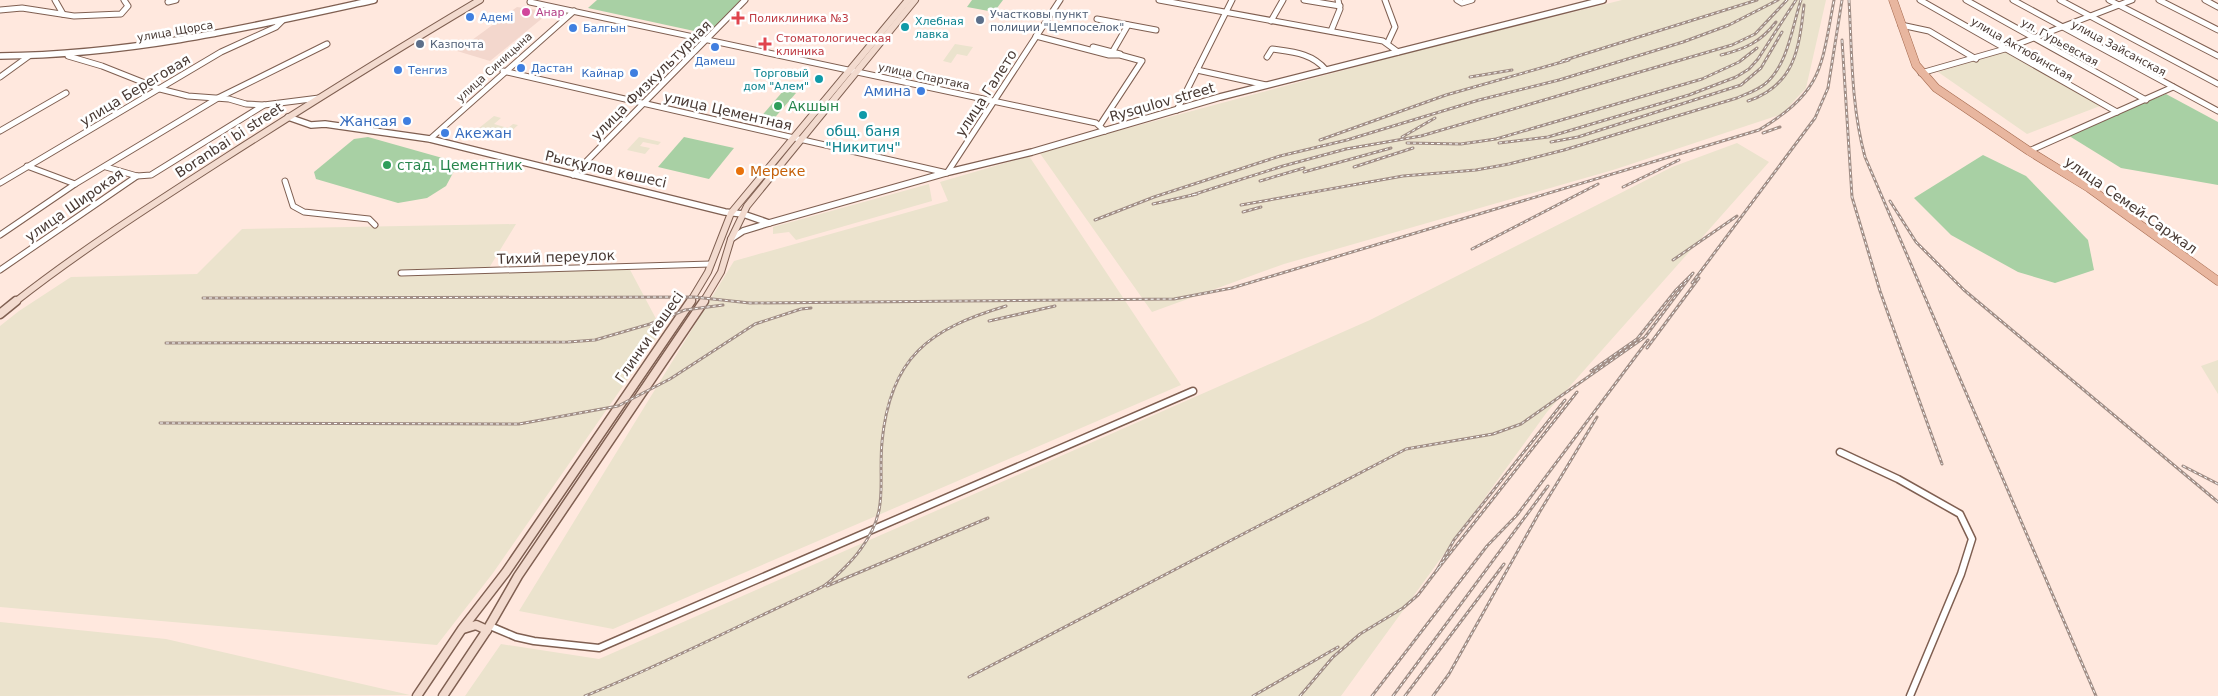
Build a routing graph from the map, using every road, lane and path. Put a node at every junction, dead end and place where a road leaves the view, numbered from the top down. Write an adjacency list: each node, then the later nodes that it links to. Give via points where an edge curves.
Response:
1 (55, 0): 37 (street)
2 (124, 0): 37 (street, via 128,6 121,14)
3 (176, 0): 28 (street)
4 (374, 0): 30 (street, улица Щорса)
5 (480, 0): 77 (main road, Boranbai bi street)
6 (745, 0): 50 (street, улица Физкультурная)
7 (908, 0): 64 (main road, Глинки көшесі)
8 (915, 0): 68 (main road, Глинки көшесі)
9 (1060, 0): 48 (street, улица Галето)
10 (1158, 0): 36 (street)
11 (1232, 0): 36 (street)
12 (1283, 0): 41 (street)
13 (1304, 0): 32 (street)
14 (1338, 0): 32 (street)
15 (1385, 0): 51 (street, via 1396,27)
16 (1457, 0): 17 (street, via 1462,3)
17 (1472, 0)
18 (1602, 0): 56 (street, Rysqulov street)
19 (1893, 0): 43 (main road)
20 (1920, 0): 54 (street, улица Актюбинская)
21 (1966, 0): 49 (street, ул. Гурьевская)
22 (2012, 0): 44 (street, улица Зайсанская)
23 (2060, 0): 38 (street)
24 (2109, 0): 31 (street)
25 (2132, 0): 31 (street)
26 (2159, 0): 46 (street)
27 (2205, 0): 33 (street)
28 (168, 2)
29 (530, 2): 35 (street, улица Спартака)
30 (351, 3): 40 (street, улица Щорса)
31 (2119, 5): 38 (street); 62 (street)
32 (1340, 6): 47 (street)
33 (2218, 7)
34 (0, 10): 37 (street, via 22,8)
35 (574, 11): 50 (street, улица Спартака); 67 (street, улица Синицына)
36 (1227, 13): 41 (street); 65 (street)
37 (63, 14)
38 (2090, 16): 44 (street); 71 (street)
39 (1097, 19): 42 (street)
40 (282, 21): 60 (street, улица Щорса, via 126,50); 74 (street, улица Береговая, via 276,27 221,52)
41 (1271, 21): 47 (street)
42 (1128, 25): 45 (street); 55 (street)
43 (1902, 25): 63 (street, via 1929,31); 69 (main road, via 1909,50)
44 (2062, 27): 49 (street); 73 (street, улица Зайсанская)
45 (1156, 30)
46 (2218, 30)
47 (1331, 31): 51 (street)
48 (1036, 36): 53 (street); 79 (street, улица Галето)
49 (2034, 38): 54 (street); 78 (street, ул. Гурьевская)
50 (706, 40): 64 (street, улица Спартака); 80 (street, улица Физкультурная)
51 (1386, 42): 56 (street)
52 (327, 44): 76 (street, улица Широкая)
53 (1073, 44): 55 (street); 57 (street)
54 (2005, 49): 63 (street); 83 (street, улица Актюбинская)
55 (1113, 51): 57 (street)
56 (1398, 52): 66 (street, Rysqulov street)
57 (1120, 55): 86 (street, via 1142,60)
58 (0, 56): 59 (street, улица Щорса)
59 (29, 56): 60 (street, улица Щорса); 70 (street)
60 (68, 56): 74 (street, улица Широкая)
61 (1267, 56): 66 (street, via 1272,49 1293,52 1318,60)
62 (2218, 56)
63 (1976, 59): 69 (street)
64 (850, 70): 68 (street, улица Спартака); 89 (main road, Глинки көшесі)
65 (1197, 70): 72 (street); 82 (street)
66 (1326, 70): 72 (street, Rysqulov street)
67 (503, 72): 80 (street, улица Цементная); 90 (street, улица Синицына)
68 (858, 72): 79 (street, улица Спартака); 89 (main road, Глинки көшесі)
69 (1921, 73): 91 (main road, улица Семей-Саржал, via 1952,100)
70 (0, 77)
71 (2218, 84)
72 (1267, 85): 82 (street, Rysqulov street)
73 (2173, 87): 78 (street); 84 (street, улица Зайсанская)
74 (160, 89): 76 (street, улица Широкая, via 188,96); 92 (street, улица Береговая)
75 (66, 93): 87 (street)
76 (218, 98): 81 (street, улица Широкая); 93 (street, улица Широкая)
77 (319, 98): 81 (street, улица Широкая); 85 (main road, Boranbai bi street)
78 (2146, 100): 83 (street)
79 (993, 101): 86 (street, улица Спартака); 94 (street, улица Галето)
80 (644, 103): 89 (street, улица Цементная); 95 (street, улица Физкультурная)
81 (264, 105): 96 (street, улица Широкая, via 151,175)
82 (1176, 110): 88 (street, Rysqulov street)
83 (2117, 112): 91 (street)
84 (2218, 112)
85 (288, 117): 90 (street, Рысқұлов көшесі, via 311,125 325,124); 112 (main road, Boranbai bi street, via 149,206 34,286)
86 (1100, 125): 88 (street)
87 (0, 131)
88 (1105, 131): 94 (street, Rysqulov street)
89 (798, 138): 94 (street, улица Цементная); 100 (main road, Глинки көшесі); 101 (main road, Глинки көшесі)
90 (430, 139): 95 (street, Рысқұлов көшесі)
91 (2029, 151): 111 (main road, улица Семей-Саржал, via 2089,188)
92 (27, 166): 98 (street, улица Береговая); 99 (street)
93 (106, 167): 96 (street, улица Широкая); 99 (street, улица Широкая)
94 (947, 173): 102 (street, Rysqulov street)
95 (573, 175): 100 (street, Рысқұлов көшесі)
96 (137, 176): 107 (street, улица Широкая)
97 (285, 181): 103 (street, via 294,206 304,212 369,219)
98 (0, 183)
99 (75, 184): 104 (street, улица Широкая)
100 (731, 213): 101 (street, Рысқұлов көшесі); 106 (main road, Глинки көшесі)
101 (743, 214): 102 (street, Рысқұлов көшесі); 105 (main road, Глинки көшесі)
102 (769, 223): 105 (street, Rysqulov street)
103 (375, 224)
104 (0, 235)
105 (731, 239): 110 (main road, Глинки көшесі)
106 (711, 264): 108 (street, Тихий переулок); 109 (main road, Глинки көшесі)
107 (0, 270)
108 (401, 273)
109 (706, 275): 110 (street); 115 (main road, Глинки көшесі)
110 (718, 276): 116 (main road, Глинки көшесі)
111 (2218, 281)
112 (0, 314)
113 (1193, 391): 117 (street, via 599,648 525,639)
114 (1840, 452): 121 (street, via 1898,479 1960,514 1972,539 1961,574)
115 (584, 455): 116 (street); 118 (main road, Глинки көшесі, via 506,572)
116 (600, 456): 117 (main road, Глинки көшесі, via 518,576)
117 (488, 628): 118 (main road, via 476,625); 120 (main road, Глинки көшесі)
118 (462, 630): 119 (main road, Глинки көшесі)
119 (417, 696)
120 (443, 696)
121 (1910, 696)

